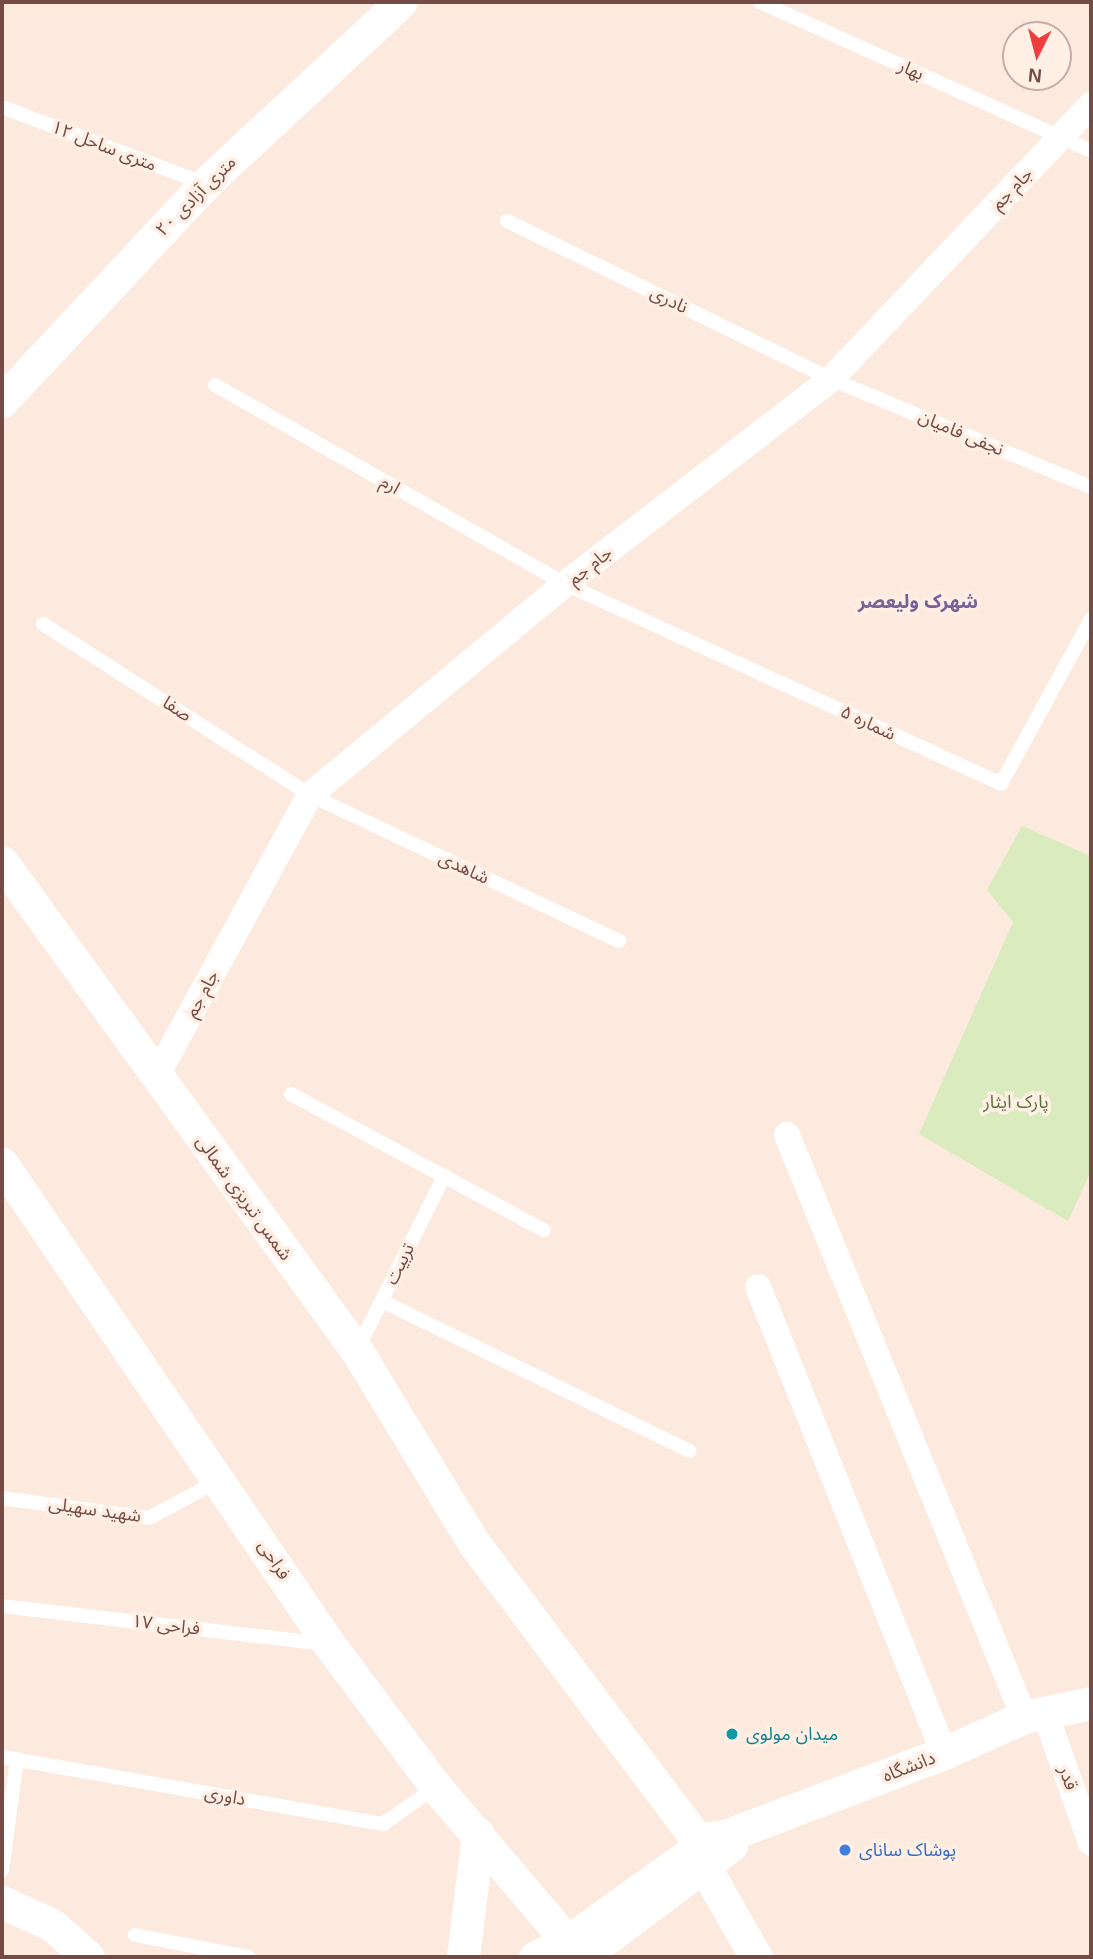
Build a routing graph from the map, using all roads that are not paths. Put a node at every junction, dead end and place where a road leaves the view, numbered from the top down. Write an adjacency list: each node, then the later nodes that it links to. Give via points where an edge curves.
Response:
1 (401, 2): 7 (street, ۲۰ متری آزادی)
2 (760, 2): 5 (lane, بهار)
3 (1091, 105): 5 (street, جام جم)
4 (2, 107): 7 (lane, ۱۲ متری ساحل)
5 (1061, 137): 6 (lane, بهار); 9 (street, جام جم)
6 (1091, 151)
7 (205, 184): 11 (street, ۲۰ متری آزادی)
8 (507, 221): 9 (lane, نادری)
9 (831, 379): 12 (lane, نجفی فامیان); 13 (street, جام جم)
10 (215, 385): 13 (lane, ارم)
11 (2, 401)
12 (1091, 487)
13 (565, 584): 14 (lane, شماره ۵, via 1001,784); 16 (street, جام جم)
14 (1091, 619)
15 (43, 624): 16 (lane, صفا)
16 (310, 795): 18 (lane, شاهدی); 19 (street, جام جم)
17 (2, 862): 19 (street, شمس تبریزی شمالی)
18 (619, 941)
19 (156, 1077): 27 (street, شمس تبریزی شمالی)
20 (291, 1094): 23 (lane)
21 (787, 1135): 34 (street, قدر)
22 (2, 1164): 29 (street, فراحی)
23 (444, 1176): 24 (lane); 26 (lane, تربیت)
24 (544, 1230)
25 (758, 1287): 35 (street)
26 (382, 1301): 27 (lane, تربیت); 28 (lane)
27 (357, 1352): 40 (street, شمس تبریزی شمالی, via 473,1542)
28 (690, 1451)
29 (221, 1480): 30 (lane, شهید سهیلی, via 149,1518); 32 (street, فراحی)
30 (2, 1498)
31 (2, 1606): 32 (lane, فراحی ۱۷)
32 (329, 1644): 37 (street, فراحی)
33 (1091, 1703): 34 (street, دانشگاه)
34 (1035, 1715): 35 (street, دانشگاه); 39 (street, قدر)
35 (944, 1754): 40 (street, دانشگاه)
36 (9, 1758): 37 (lane, داوری, via 383,1825); 41 (lane)
37 (436, 1787): 38 (street, فراحی)
38 (478, 1834): 44 (street, فراحی); 47 (street)
39 (1091, 1843)
40 (711, 1849): 44 (street, دانشگاه); 49 (street, شمس تبریزی شمالی)
41 (2, 1870)
42 (2, 1902): 45 (street, via 52,1925)
43 (135, 1935): 46 (lane)
44 (568, 1952): 48 (street, دانشگاه)
45 (88, 1957)
46 (248, 1957)
47 (463, 1957)
48 (535, 1957)
49 (756, 1957)

